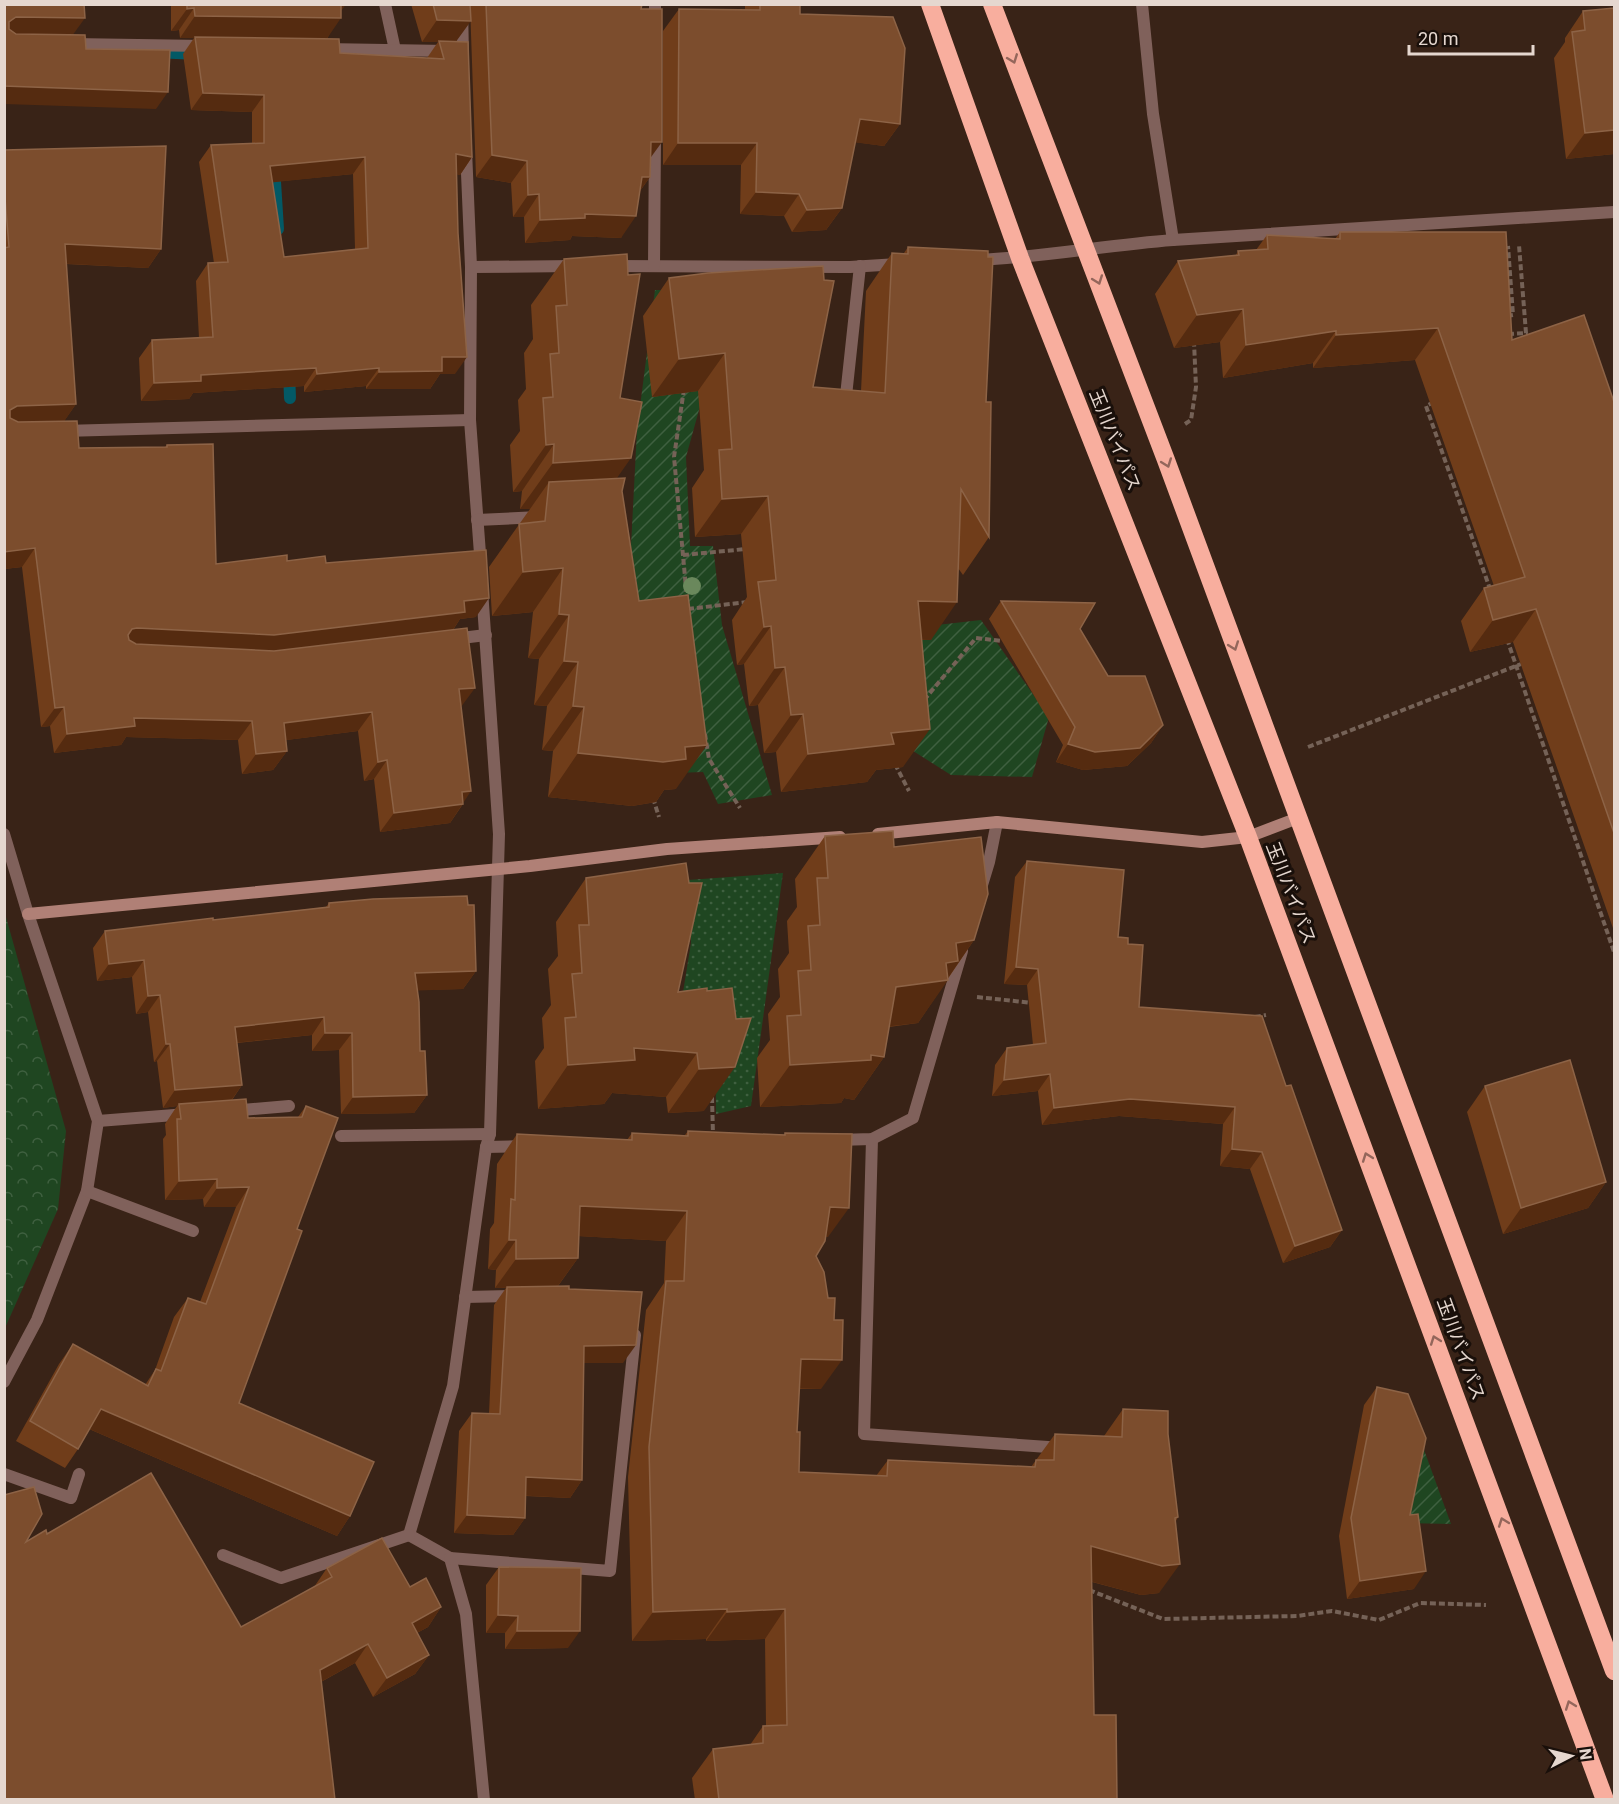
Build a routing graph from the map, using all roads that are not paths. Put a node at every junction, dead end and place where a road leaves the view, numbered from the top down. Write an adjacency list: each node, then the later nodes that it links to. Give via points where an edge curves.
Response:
1 (385, 4): 11 (street)
2 (462, 4): 12 (street)
3 (655, 4): 7 (street)
4 (930, 4): 19 (highway, 玉川バイパス)
5 (992, 4): 18 (highway, 玉川バイパス, one-way to 18)
6 (1142, 4): 17 (street, via 1153,114)
7 (655, 40)
8 (64, 44): 9 (street)
9 (218, 47)
10 (312, 48): 11 (street)
11 (395, 50): 12 (street)
12 (462, 51): 13 (street)
13 (464, 75)
14 (655, 123): 22 (street)
15 (466, 135): 24 (street)
16 (1614, 212): 17 (street)
17 (1173, 240): 18 (street)
18 (1086, 249): 19 (street); 32 (highway, 玉川バイパス, one-way to 32)
19 (1020, 258): 20 (street); 35 (highway, 玉川バイパス)
20 (963, 261)
21 (906, 264): 23 (street)
22 (654, 266): 23 (street); 24 (street)
23 (860, 266): 25 (street)
24 (471, 267): 26 (street)
25 (844, 411)
26 (470, 420): 27 (street); 29 (street)
27 (52, 431)
28 (546, 516): 29 (street)
29 (477, 520): 30 (street)
30 (486, 635): 31 (street); 36 (street)
31 (438, 641)
32 (1298, 818): 35 (street); 62 (highway, 玉川バイパス)
33 (997, 822): 35 (street, via 1202,842); 36 (street, via 667,849); 37 (street)
34 (4, 834): 38 (street)
35 (1248, 837): 64 (highway, 玉川バイパス, one-way to 35)
36 (498, 868): 38 (street); 44 (street)
37 (979, 895)
38 (28, 914): 43 (street)
39 (965, 939): 46 (street, via 913,1118)
40 (290, 1106): 41 (street)
41 (218, 1112)
42 (194, 1114): 43 (street)
43 (98, 1121): 50 (street)
44 (490, 1134): 45 (street); 49 (street)
45 (341, 1136)
46 (872, 1139): 47 (street); 56 (street, via 864,1434)
47 (826, 1140)
48 (534, 1146): 49 (street)
49 (486, 1147): 53 (street)
50 (87, 1191): 51 (street); 55 (street, via 38,1320)
51 (193, 1231)
52 (523, 1296): 53 (street)
53 (465, 1297): 59 (street, via 453,1386)
54 (636, 1317): 61 (street, via 610,1570)
55 (4, 1382)
56 (1069, 1449)
57 (4, 1474): 58 (street, via 71,1498)
58 (79, 1474)
59 (409, 1535): 60 (street, via 281,1578); 61 (street)
60 (223, 1555)
61 (450, 1558): 63 (street, via 466,1614)
62 (1614, 1671)
63 (484, 1800)
64 (1605, 1800)

